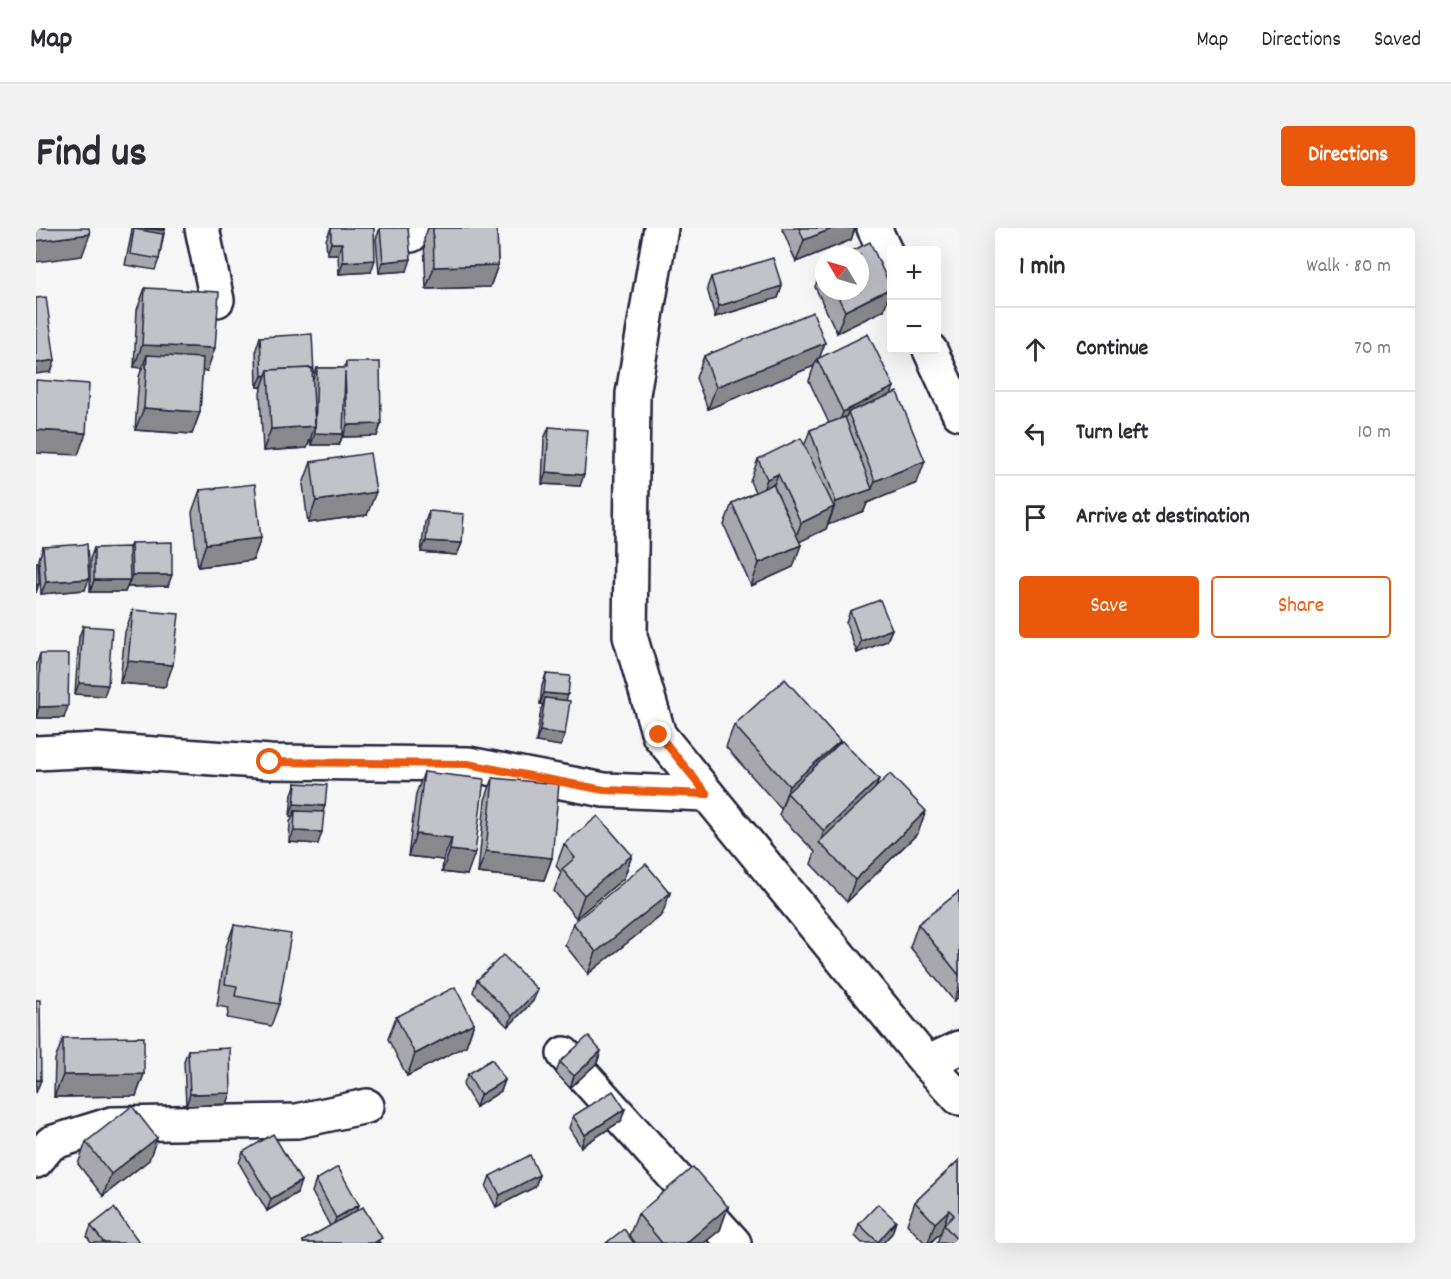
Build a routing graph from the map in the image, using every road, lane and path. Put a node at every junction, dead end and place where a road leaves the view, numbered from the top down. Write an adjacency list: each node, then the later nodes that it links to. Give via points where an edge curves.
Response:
1 (202, 228): 5 (street)
2 (661, 228): 9 (street, via 633,394 630,636 659,735)
3 (874, 228): 4 (street)
4 (887, 257)
5 (217, 300)
6 (932, 354): 7 (street)
7 (959, 413)
8 (36, 753): 9 (street, via 97,750 270,762 468,764 604,790)
9 (707, 794): 12 (street)
10 (959, 1048): 12 (street)
11 (564, 1054): 16 (street)
12 (927, 1064): 13 (street)
13 (959, 1098)
14 (367, 1106): 15 (street, via 297,1121 112,1124)
15 (41, 1149)
16 (734, 1243)

